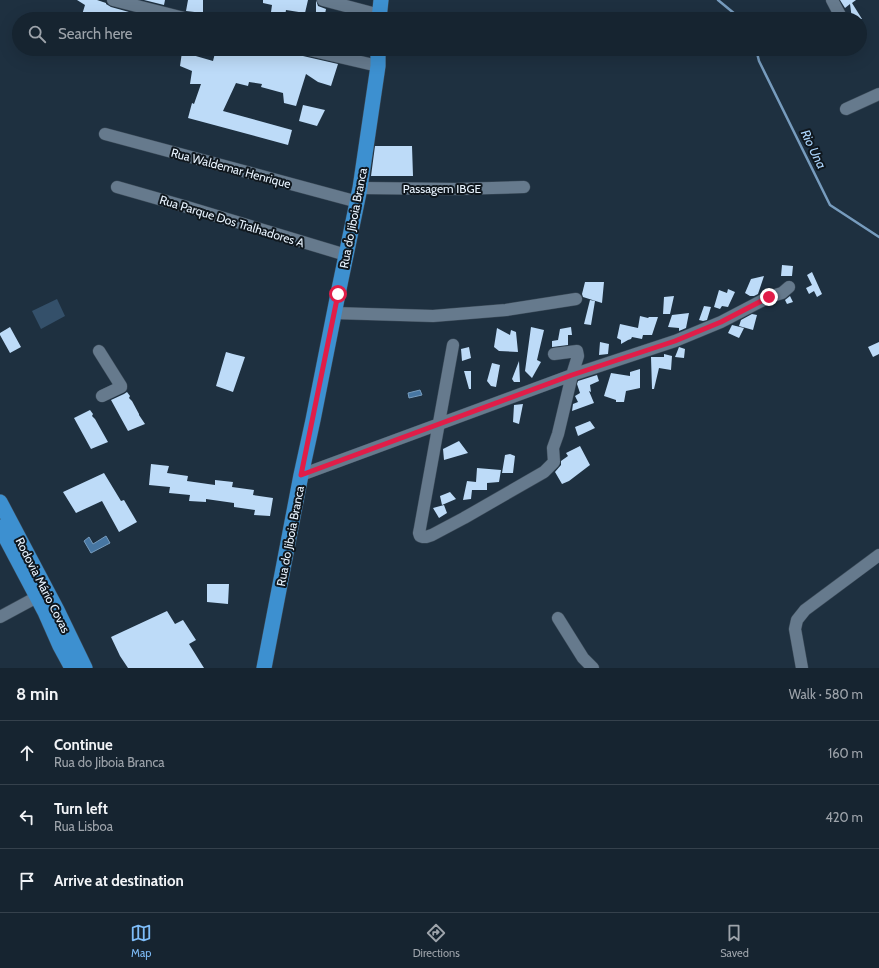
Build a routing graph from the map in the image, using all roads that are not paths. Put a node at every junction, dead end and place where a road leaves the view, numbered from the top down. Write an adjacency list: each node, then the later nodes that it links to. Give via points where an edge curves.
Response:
1 (114, 0): 5 (street)
2 (323, 0): 4 (street)
3 (832, 0): 6 (street)
4 (380, 11)
5 (161, 12)
6 (838, 12)
7 (335, 56): 9 (street)
8 (378, 56): 9 (main road, Rua do Jiboia Branca)
9 (378, 66): 15 (main road, Rua do Jiboia Branca)
10 (879, 94): 11 (street)
11 (846, 109)
12 (105, 134): 15 (street, Rua Waldemar Henrique)
13 (117, 187): 16 (street, Rua Parque Dos Tralhadores A)
14 (524, 187): 15 (street, Passagem IBGE)
15 (359, 195): 16 (main road, Rua do Jiboia Branca)
16 (346, 255): 19 (main road, Rua do Jiboia Branca)
17 (789, 287): 23 (street, via 782,293 721,322 675,341)
18 (576, 299): 19 (street, via 506,310 433,316)
19 (334, 313): 26 (main road, Rua do Jiboia Branca)
20 (453, 345): 25 (street)
21 (99, 351): 24 (street, via 121,386)
22 (554, 354): 23 (street, via 578,352)
23 (572, 375): 25 (street); 25 (street, via 553,448 554,462 544,472 464,518 423,537 419,533)
24 (102, 396)
25 (438, 425): 26 (street)
26 (301, 475): 35 (main road, Rua do Jiboia Branca)
27 (0, 502): 34 (main road, Rodovia Mário Covas)
28 (0, 527): 30 (main road, Rodovia Mário Covas)
29 (879, 555): 37 (street, via 805,610 797,620 795,629)
30 (37, 597): 31 (street); 33 (main road, Rodovia Mário Covas)
31 (0, 617)
32 (558, 618): 36 (street, via 583,658)
33 (72, 668)
34 (85, 668)
35 (264, 668)
36 (593, 668)
37 (802, 668)

